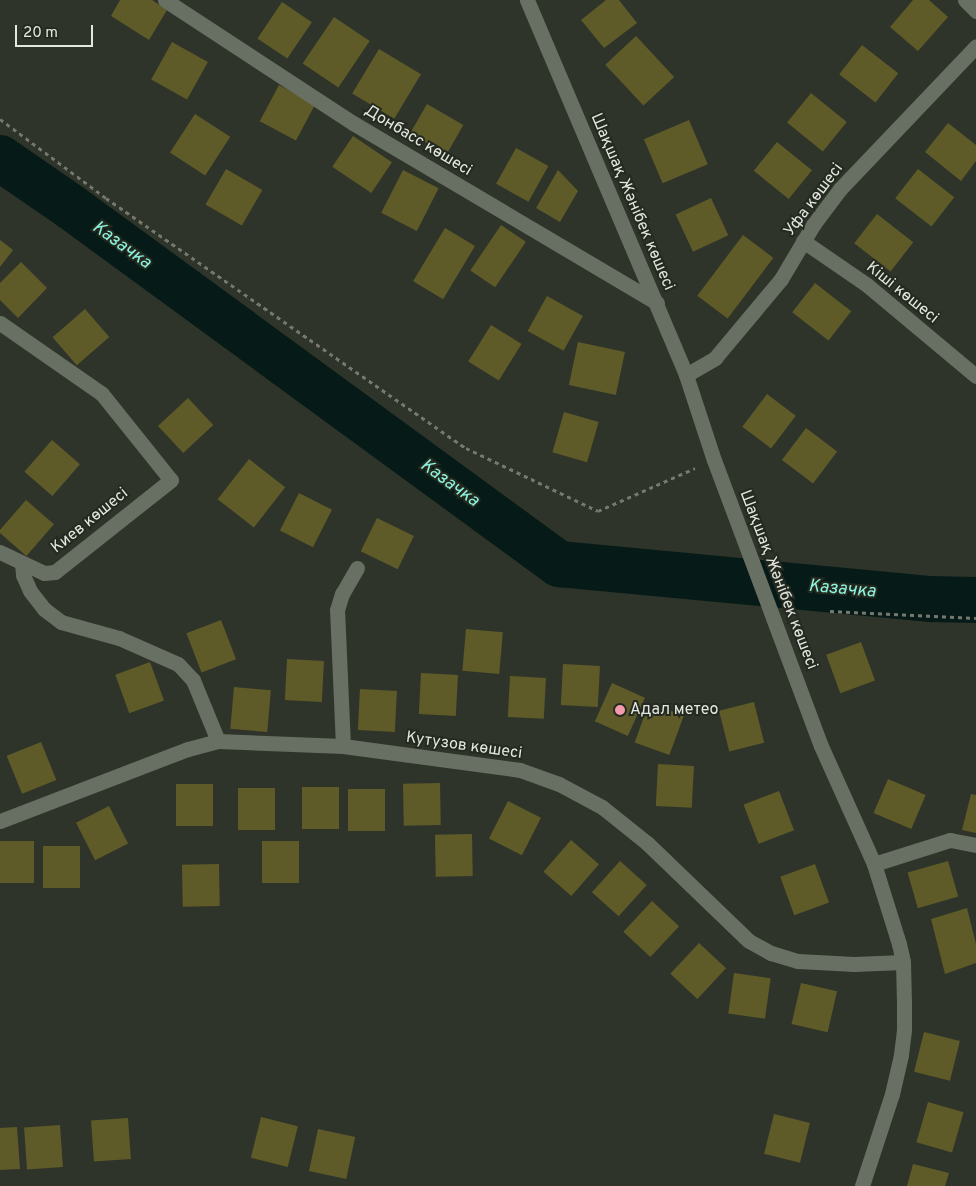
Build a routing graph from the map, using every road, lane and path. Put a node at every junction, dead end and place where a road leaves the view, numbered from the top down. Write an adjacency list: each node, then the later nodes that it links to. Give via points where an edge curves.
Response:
1 (165, 0): 8 (street, Донбасс көшесі, via 353,123)
2 (527, 0): 8 (street, Шақшақ Жәнібек көшесі)
3 (965, 0): 4 (street)
4 (976, 11)
5 (976, 46): 7 (street, Уфа көшесі, via 840,189)
6 (0, 120): 12 (path, via 114,204 474,452 598,511)
7 (803, 241): 10 (street, Уфа көшесі, via 782,279 715,358); 11 (street, Кіші көшесі, via 867,285)
8 (657, 304): 10 (street, Шақшақ Жәнібек көшесі)
9 (0, 323): 14 (street, Киев көшесі, via 102,394 171,480 55,572 44,573)
10 (686, 375): 12 (street, Шақшақ Жәнібек көшесі)
11 (976, 376)
12 (714, 460): 22 (street, Шақшақ Жәнібек көшесі, via 821,746)
13 (0, 552): 14 (street, Киев көшесі)
14 (22, 562): 18 (street, via 30,591 44,609 61,622 119,638 178,664 193,680)
15 (357, 568): 19 (street, via 337,610)
16 (830, 611): 17 (path)
17 (976, 618)
18 (218, 741): 19 (street, Кутузов көшесі); 20 (street, Кутузов көшесі, via 188,749)
19 (343, 746): 23 (street, Кутузов көшесі, via 520,770 560,784 602,807 647,843 749,941 798,961)
20 (0, 820)
21 (976, 845): 22 (street, via 950,840)
22 (874, 864): 23 (street, Шақшақ Жәнібек көшесі)
23 (903, 962): 24 (street, Шақшақ Жәнібек көшесі, via 901,1055 892,1094)
24 (862, 1186)

